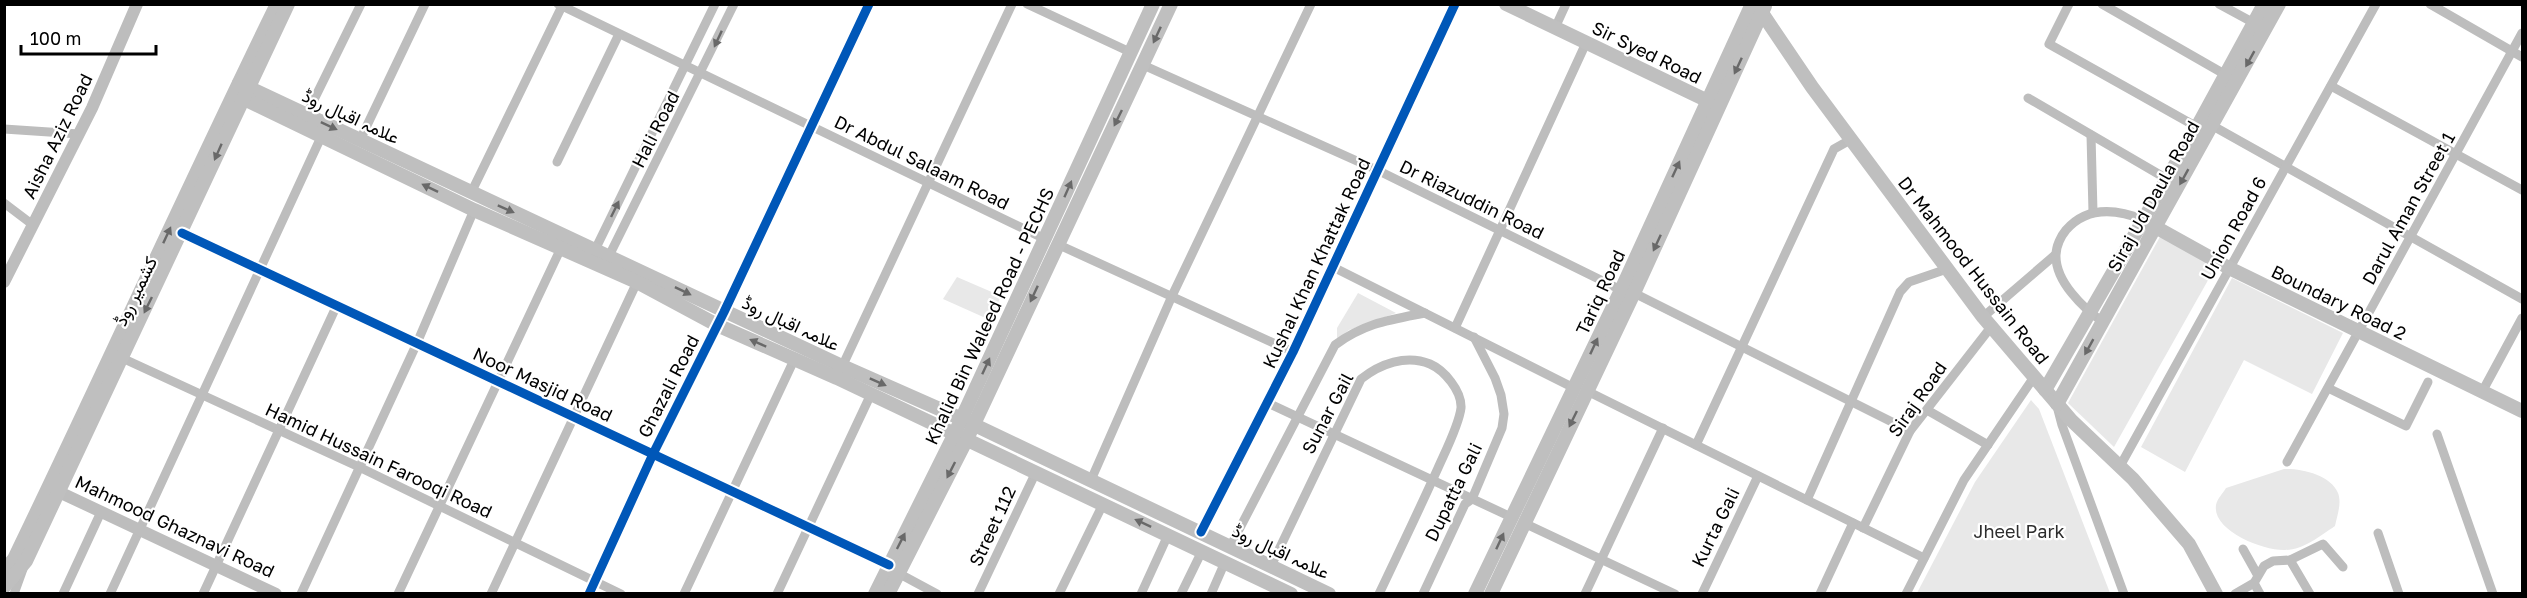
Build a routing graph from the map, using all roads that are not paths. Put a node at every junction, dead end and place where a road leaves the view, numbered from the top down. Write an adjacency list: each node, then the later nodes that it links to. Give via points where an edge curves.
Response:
1 (137, 4): 49 (street, Aisha Aziz Road)
2 (277, 4): 40 (main road, کشمیر روڈ)
3 (288, 4): 40 (main road, کشمیر روڈ)
4 (361, 4): 44 (street)
5 (425, 4): 52 (street)
6 (715, 4): 35 (street, Hali Road)
7 (734, 4): 37 (street, Hali Road, one-way to 37)
8 (869, 4): 45 (street, Ghazali Road)
9 (1012, 4): 59 (street)
10 (1028, 4): 33 (street)
11 (1153, 4): 33 (main road, Khalid Bin Waleed Road - PECHS)
12 (1171, 4): 36 (main road, Khalid Bin Waleed Road - PECHS, one-way to 36)
13 (1311, 4): 43 (street)
14 (1455, 4): 57 (street, Kushal Khan Khattak Road)
15 (1506, 4): 27 (main road, Sir Syed Road)
16 (1527, 4): 27 (main road, Sir Syed Road)
17 (1566, 4): 27 (street)
18 (2069, 4): 47 (street, via 2049,44)
19 (2102, 4): 38 (street)
20 (2219, 4): 28 (street)
21 (2264, 4): 28 (main road, Siraj Ud Daula Road)
22 (2280, 4): 46 (main road, Siraj Ud Daula Road, one-way to 46)
23 (2376, 4): 39 (street, Union Road 6)
24 (2430, 4): 32 (street)
25 (561, 5): 30 (street, Dr Abdul Salaam Road); 61 (street)
26 (1760, 7): 41 (main road, Tariq Road); 53 (main road, Dr Mahmood Hussain Road); 82 (main road, Tariq Road, one-way to 82)
27 (1557, 24): 31 (main road, Sir Syed Road); 41 (main road, Sir Syed Road)
28 (2254, 24): 38 (main road, Siraj Ud Daula Road)
29 (2523, 33): 32 (street, Darul Aman Street 1)
30 (619, 34): 35 (street, Dr Abdul Salaam Road); 55 (street)
31 (1586, 43): 41 (main road, Sir Syed Road); 68 (street)
32 (2513, 51): 34 (street); 54 (street, Darul Aman Street 1)
33 (1130, 52): 71 (main road, Khalid Bin Waleed Road - PECHS, one-way to 33)
34 (2523, 57)
35 (685, 65): 37 (street, Dr Abdul Salaam Road); 73 (street, Hali Road, one-way to 35)
36 (1143, 65): 43 (street, Dr Riazuddin Road); 71 (main road, Khalid Bin Waleed Road - PECHS, one-way to 71)
37 (702, 74): 45 (street, Dr Abdul Salaam Road); 75 (street, Hali Road)
38 (2226, 75): 47 (main road, Siraj Ud Daula Road)
39 (2331, 86): 54 (street); 56 (street, Union Road 6)
40 (241, 90): 44 (main road, علامہ اقبال روڈ); 69 (main road, کشمیر روڈ, one-way to 69); 163 (main road, کشمیر روڈ, one-way to 40, via 14,560)
41 (1709, 97): 82 (main road, Tariq Road, one-way to 41)
42 (2028, 98): 51 (street)
43 (1259, 116): 57 (street, Dr Riazuddin Road); 83 (street)
44 (304, 120): 50 (main road, علامہ اقبال روڈ); 52 (main road, علامہ اقبال روڈ, one-way to 52)
45 (811, 126): 59 (street, Dr Abdul Salaam Road); 86 (street, Ghazali Road)
46 (2213, 126): 56 (street); 67 (main road, Siraj Ud Daula Road, one-way to 67)
47 (2197, 127): 58 (main road, Siraj Ud Daula Road)
48 (4, 129): 49 (street)
49 (79, 134): 66 (street, Aisha Aziz Road)
50 (322, 135): 63 (main road, علامہ اقبال روڈ, one-way to 50); 77 (street)
51 (2091, 135): 58 (street); 64 (street)
52 (360, 140): 61 (main road, علامہ اقبال روڈ)
53 (1850, 140): 79 (main road, Dr Mahmood Hussain Road); 97 (street, via 1834,149)
54 (2457, 154): 60 (street); 70 (street, Darul Aman Street 1)
55 (557, 162)
56 (2285, 168): 70 (street); 78 (street, Union Road 6)
57 (1377, 170): 68 (street, Dr Riazuddin Road); 76 (street, Kushal Khan Khattak Road)
58 (2167, 179): 65 (main road, Siraj Ud Daula Road)
59 (928, 182): 71 (street, Dr Abdul Salaam Road); 101 (street)
60 (2523, 190)
61 (471, 194): 73 (main road, علامہ اقبال روڈ, one-way to 73)
62 (4, 203): 66 (street)
63 (474, 210): 72 (main road, علامہ اقبال روڈ); 96 (street)
64 (2093, 212): 65 (street, via 2127,213); 74 (street, via 2073,222 2060,236)
65 (2144, 220): 67 (main road, Boundary Road 2); 88 (main road, Siraj Ud Daula Road)
66 (33, 225): 80 (street, Aisha Aziz Road)
67 (2156, 228): 78 (main road, Boundary Road 2); 91 (main road, Siraj Ud Daula Road)
68 (1500, 230): 82 (street, Dr Riazuddin Road); 93 (street)
69 (182, 233): 77 (street, Noor Masjid Road); 99 (main road, کشمیر روڈ, one-way to 99)
70 (2411, 237): 84 (street); 94 (street, Darul Aman Street 1)
71 (1051, 242): 83 (street, Dr Abdul Salaam Road); 118 (main road, Khalid Bin Waleed Road - PECHS)
72 (561, 248): 73 (main road, علامہ اقبال روڈ); 103 (street)
73 (592, 255): 75 (main road, علامہ اقبال روڈ)
74 (2055, 255): 88 (street, via 2060,274); 90 (street, Siraj Road)
75 (606, 262): 81 (main road, علامہ اقبال روڈ); 86 (main road, علامہ اقبال روڈ, one-way to 86)
76 (1333, 267): 87 (street); 98 (street, Kushal Khan Khattak Road)
77 (259, 268): 85 (street, Noor Masjid Road); 109 (street)
78 (2229, 268): 94 (main road, Boundary Road 2); 130 (street, Union Road 6)
79 (1947, 269): 90 (main road, Dr Mahmood Hussain Road); 111 (street, via 1909,282 1900,292)
80 (4, 282)
81 (637, 282): 92 (main road, علامہ اقبال روڈ); 116 (street)
82 (1628, 292): 97 (street, Dr Riazuddin Road); 106 (main road, Tariq Road)
83 (1172, 296): 98 (street, Dr Abdul Salaam Road); 133 (street)
84 (2523, 299)
85 (337, 305): 96 (street, Noor Masjid Road); 120 (street)
86 (724, 312): 92 (street, Ghazali Road); 101 (main road, علامہ اقبال روڈ)
87 (1425, 313): 93 (street); 117 (street, via 1380,321 1355,330 1335,345)
88 (2090, 313): 91 (street); 107 (main road, Siraj Ud Daula Road)
89 (2523, 318): 108 (street)
90 (1987, 322): 102 (main road, Dr Mahmood Hussain Road); 114 (street, Siraj Road)
91 (2103, 322): 113 (main road, Siraj Ud Daula Road, one-way to 113)
92 (717, 325): 100 (main road, علامہ اقبال روڈ, one-way to 92); 127 (street, Ghazali Road)
93 (1455, 328): 95 (street)
94 (2359, 332): 105 (street, Darul Aman Street 1); 108 (main road, Boundary Road 2)
95 (1474, 337): 106 (street); 137 (street, Dupatta Gali, via 1495,378 1504,414 1502,428)
96 (417, 342): 103 (street, Noor Masjid Road); 129 (street)
97 (1744, 348): 111 (street, Dr Riazuddin Road); 125 (street)
98 (1293, 352): 112 (street, Kushal Khan Khattak Road)
99 (122, 358): 109 (street, Hamid Hussain Farooqi Road); 135 (main road, کشمیر روڈ)
100 (794, 360): 101 (main road, علامہ اقبال روڈ); 136 (street)
101 (839, 372): 110 (main road, علامہ اقبال روڈ); 118 (main road, علامہ اقبال روڈ, one-way to 118)
102 (2034, 377): 107 (main road, Dr Mahmood Hussain Road); 126 (street)
103 (497, 381): 116 (street, Noor Masjid Road); 140 (street)
104 (2428, 382): 105 (street, via 2406,426)
105 (2328, 388): 128 (street, Darul Aman Street 1)
106 (1581, 389): 119 (street); 142 (main road, Tariq Road)
107 (2045, 390): 113 (main road, Dr Mahmood Hussain Road)
108 (2482, 392): 115 (main road, Boundary Road 2)
109 (202, 394): 120 (street, Hamid Hussain Farooqi Road); 146 (street)
110 (871, 394): 124 (main road, علامہ اقبال روڈ); 144 (street)
111 (1852, 402): 121 (street, Dr Riazuddin Road); 138 (street)
112 (1268, 403): 117 (street); 147 (street, Kushal Khan Khattak Road)
113 (2057, 404): 130 (main road, Dr Mahmood Hussain Road); 199 (street)
114 (1927, 410): 121 (street, Siraj Road); 126 (street)
115 (2521, 413)
116 (572, 416): 127 (street, Noor Masjid Road); 150 (street)
117 (1298, 416): 122 (street); 151 (street)
118 (968, 421): 124 (main road, Khalid Bin Waleed Road - PECHS); 133 (main road, علامہ اقبال روڈ)
119 (1663, 428): 125 (street); 155 (street)
120 (278, 430): 129 (street, Hamid Hussain Farooqi Road); 159 (street)
121 (1910, 431): 145 (street, Siraj Road)
122 (1332, 434): 134 (street); 134 (street, Sunar Gail, via 1361,379 1373,370 1403,361 1431,365 1449,381 1461,408); 160 (street, Sunar Gail)
123 (2437, 434): 205 (street)
124 (961, 436): 131 (main road, علامہ اقبال روڈ); 162 (main road, Khalid Bin Waleed Road - PECHS)
125 (1696, 445): 132 (street)
126 (1988, 445): 154 (street, via 1964,480)
127 (653, 454): 136 (street, Noor Masjid Road); 165 (street, Ghazali Road)
128 (2288, 462)
129 (359, 467): 140 (street, Hamid Hussain Farooqi Road); 173 (street)
130 (2119, 468): 200 (main road, Dr Mahmood Hussain Road, via 2189,544)
131 (1036, 472): 139 (main road, علامہ اقبال روڈ); 183 (street, Street 112)
132 (1758, 476): 138 (street); 196 (street, Kurta Gali)
133 (1091, 480): 147 (main road, علامہ اقبال روڈ)
134 (1432, 481): 137 (street); 190 (street, Sunar Gail)
135 (58, 492): 141 (street, Mahmood Ghaznavi Road); 157 (main road, کشمیر روڈ)
136 (732, 492): 144 (street, Noor Masjid Road); 178 (street)
137 (1472, 499): 142 (street); 191 (street, Dupatta Gali, via 1465,504)
138 (1807, 500): 143 (street)
139 (1102, 504): 149 (main road, علامہ اقبال روڈ, one-way to 139); 184 (street)
140 (439, 506): 150 (street, Hamid Hussain Farooqi Road); 174 (street)
141 (101, 512): 146 (street, Mahmood Ghaznavi Road); 169 (street)
142 (1517, 520): 155 (street); 192 (main road, Tariq Road, one-way to 142); 193 (main road, Tariq Road)
143 (1853, 523): 145 (street); 197 (street)
144 (807, 527): 162 (street, Noor Masjid Road); 179 (street)
145 (1863, 528): 154 (street)
146 (140, 529): 159 (street, Mahmood Ghaznavi Road); 170 (street)
147 (1200, 532): 151 (main road, علامہ اقبال روڈ)
148 (2378, 533): 204 (street)
149 (1168, 535): 153 (main road, علامہ اقبال روڈ); 185 (street)
150 (513, 542): 165 (street, Hamid Hussain Farooqi Road); 175 (street)
151 (1230, 547): 160 (main road, علامہ اقبال روڈ)
152 (2243, 549): 164 (street)
153 (1202, 551): 158 (main road, علامہ اقبال روڈ); 186 (street)
154 (1924, 558): 198 (street)
155 (1601, 559): 194 (street); 195 (street)
156 (2290, 560): 161 (street, via 2323,544); 164 (street, via 2272,561); 203 (street)
157 (26, 561): 166 (main road, کشمیر روڈ); 168 (street)
158 (1225, 562): 167 (main road, علامہ اقبال روڈ); 187 (street)
159 (215, 565): 171 (street); 172 (street, Mahmood Ghaznavi Road)
160 (1270, 566): 189 (main road, علامہ اقبال روڈ)
161 (2343, 567)
162 (893, 569): 180 (main road, Khalid Bin Waleed Road - PECHS); 181 (main road, Khalid Bin Waleed Road - PECHS); 182 (street, Noor Masjid Road)
163 (4, 571)
164 (2255, 579): 201 (street); 202 (street)
165 (595, 581): 176 (street, Ghazali Road); 177 (street, Hamid Hussain Farooqi Road)
166 (4, 587)
167 (1264, 588): 188 (main road, علامہ اقبال روڈ)
168 (14, 594)
169 (63, 594)
170 (110, 594)
171 (203, 594)
172 (276, 594)
173 (301, 594)
174 (398, 594)
175 (490, 594)
176 (589, 594)
177 (621, 594)
178 (684, 594)
179 (777, 594)
180 (875, 594)
181 (888, 594)
182 (937, 594)
183 (978, 594)
184 (1059, 594)
185 (1141, 594)
186 (1181, 594)
187 (1211, 594)
188 (1291, 594)
189 (1329, 594)
190 (1380, 594)
191 (1423, 594)
192 (1475, 594)
193 (1491, 594)
194 (1585, 594)
195 (1675, 594)
196 (1702, 594)
197 (1820, 594)
198 (1906, 594)
199 (2124, 594)
200 (2216, 594)
201 (2235, 594)
202 (2260, 594)
203 (2310, 594)
204 (2399, 594)
205 (2493, 594)

